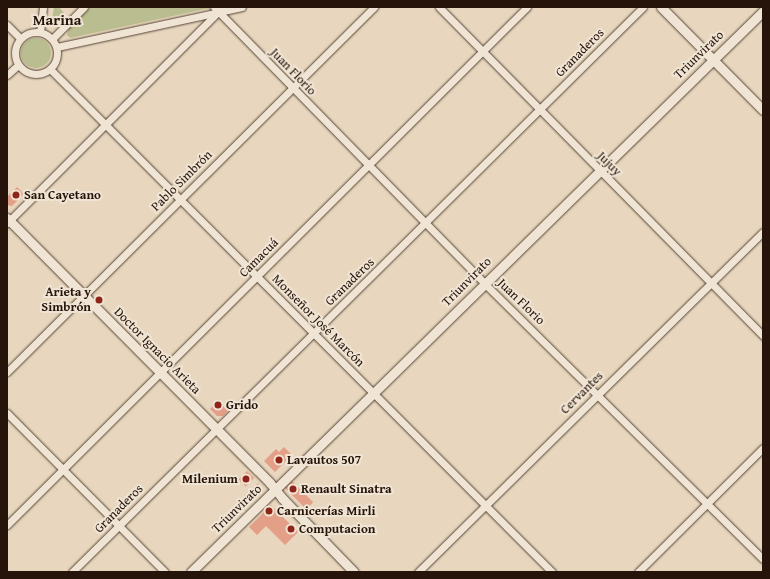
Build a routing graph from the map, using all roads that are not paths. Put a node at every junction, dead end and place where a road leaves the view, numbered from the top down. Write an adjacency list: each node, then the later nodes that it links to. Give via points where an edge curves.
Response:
1 (43, 7): 12 (street)
2 (84, 7): 14 (street)
3 (242, 7): 9 (street)
4 (374, 7): 20 (street, Pablo Simbrón)
5 (439, 7): 15 (street, Jujuy)
6 (527, 7): 15 (street, Camacuá)
7 (643, 7): 21 (street, Granaderos)
8 (661, 7): 16 (street)
9 (219, 9): 14 (street); 20 (street, Juan Florio); 23 (street)
10 (763, 11): 16 (street, Triunvirato)
11 (7, 25): 13 (street)
12 (40, 32): 13 (street, via 29,33); 14 (street)
13 (20, 38): 17 (street, via 14,50)
14 (54, 42): 18 (street, via 56,60)
15 (482, 52): 21 (street, Jujuy); 24 (street, Camacuá)
16 (713, 60): 22 (street); 25 (street, Triunvirato)
17 (18, 65): 18 (street, via 29,74 36,75); 19 (street)
18 (50, 69): 23 (street, Monseñor José Marcón)
19 (7, 75)
20 (293, 89): 24 (street, Juan Florio); 26 (street, Pablo Simbrón)
21 (540, 110): 25 (street, Jujuy); 28 (street, Granaderos)
22 (763, 110)
23 (106, 125): 26 (street, Monseñor José Marcón); 27 (street)
24 (370, 165): 28 (street, Juan Florio); 30 (street, Camacuá)
25 (599, 171): 31 (street, Triunvirato); 32 (street, Jujuy)
26 (180, 199): 30 (street, Monseñor José Marcón); 33 (street, Pablo Simbrón)
27 (8, 221): 33 (street, Doctor Ignacio Arieta)
28 (426, 224): 31 (street, Juan Florio); 34 (street, Granaderos)
29 (763, 232): 32 (street, Cervantes)
30 (257, 276): 34 (street, Monseñor José Marcón); 37 (street, Camacuá)
31 (484, 283): 38 (street, Triunvirato); 39 (street, Juan Florio)
32 (710, 283): 35 (street, Jujuy); 39 (street, Cervantes)
33 (84, 296): 36 (street, Pablo Simbrón); 37 (street, Doctor Ignacio Arieta)
34 (314, 333): 38 (street, Monseñor José Marcón); 41 (street, Granaderos)
35 (763, 336)
36 (7, 372)
37 (160, 373): 41 (street, Doctor Ignacio Arieta); 43 (street, Camacuá)
38 (373, 393): 44 (street, Triunvirato); 46 (street, Monseñor José Marcón)
39 (599, 394): 45 (street, Juan Florio); 46 (street, Cervantes)
40 (7, 413): 43 (street)
41 (216, 429): 44 (street, Doctor Ignacio Arieta); 48 (street, Granaderos)
42 (763, 448): 45 (street)
43 (64, 470): 47 (street, Camacuá); 48 (street)
44 (275, 490): 52 (street, Triunvirato); 53 (street, Doctor Ignacio Arieta)
45 (707, 503): 49 (street, Juan Florio); 56 (street)
46 (486, 505): 54 (street, Cervantes); 55 (street, Monseñor José Marcón)
47 (7, 525)
48 (119, 526): 50 (street, Granaderos); 51 (street)
49 (763, 559)
50 (72, 572)
51 (165, 572)
52 (191, 572)
53 (354, 572)
54 (418, 572)
55 (552, 572)
56 (638, 572)

